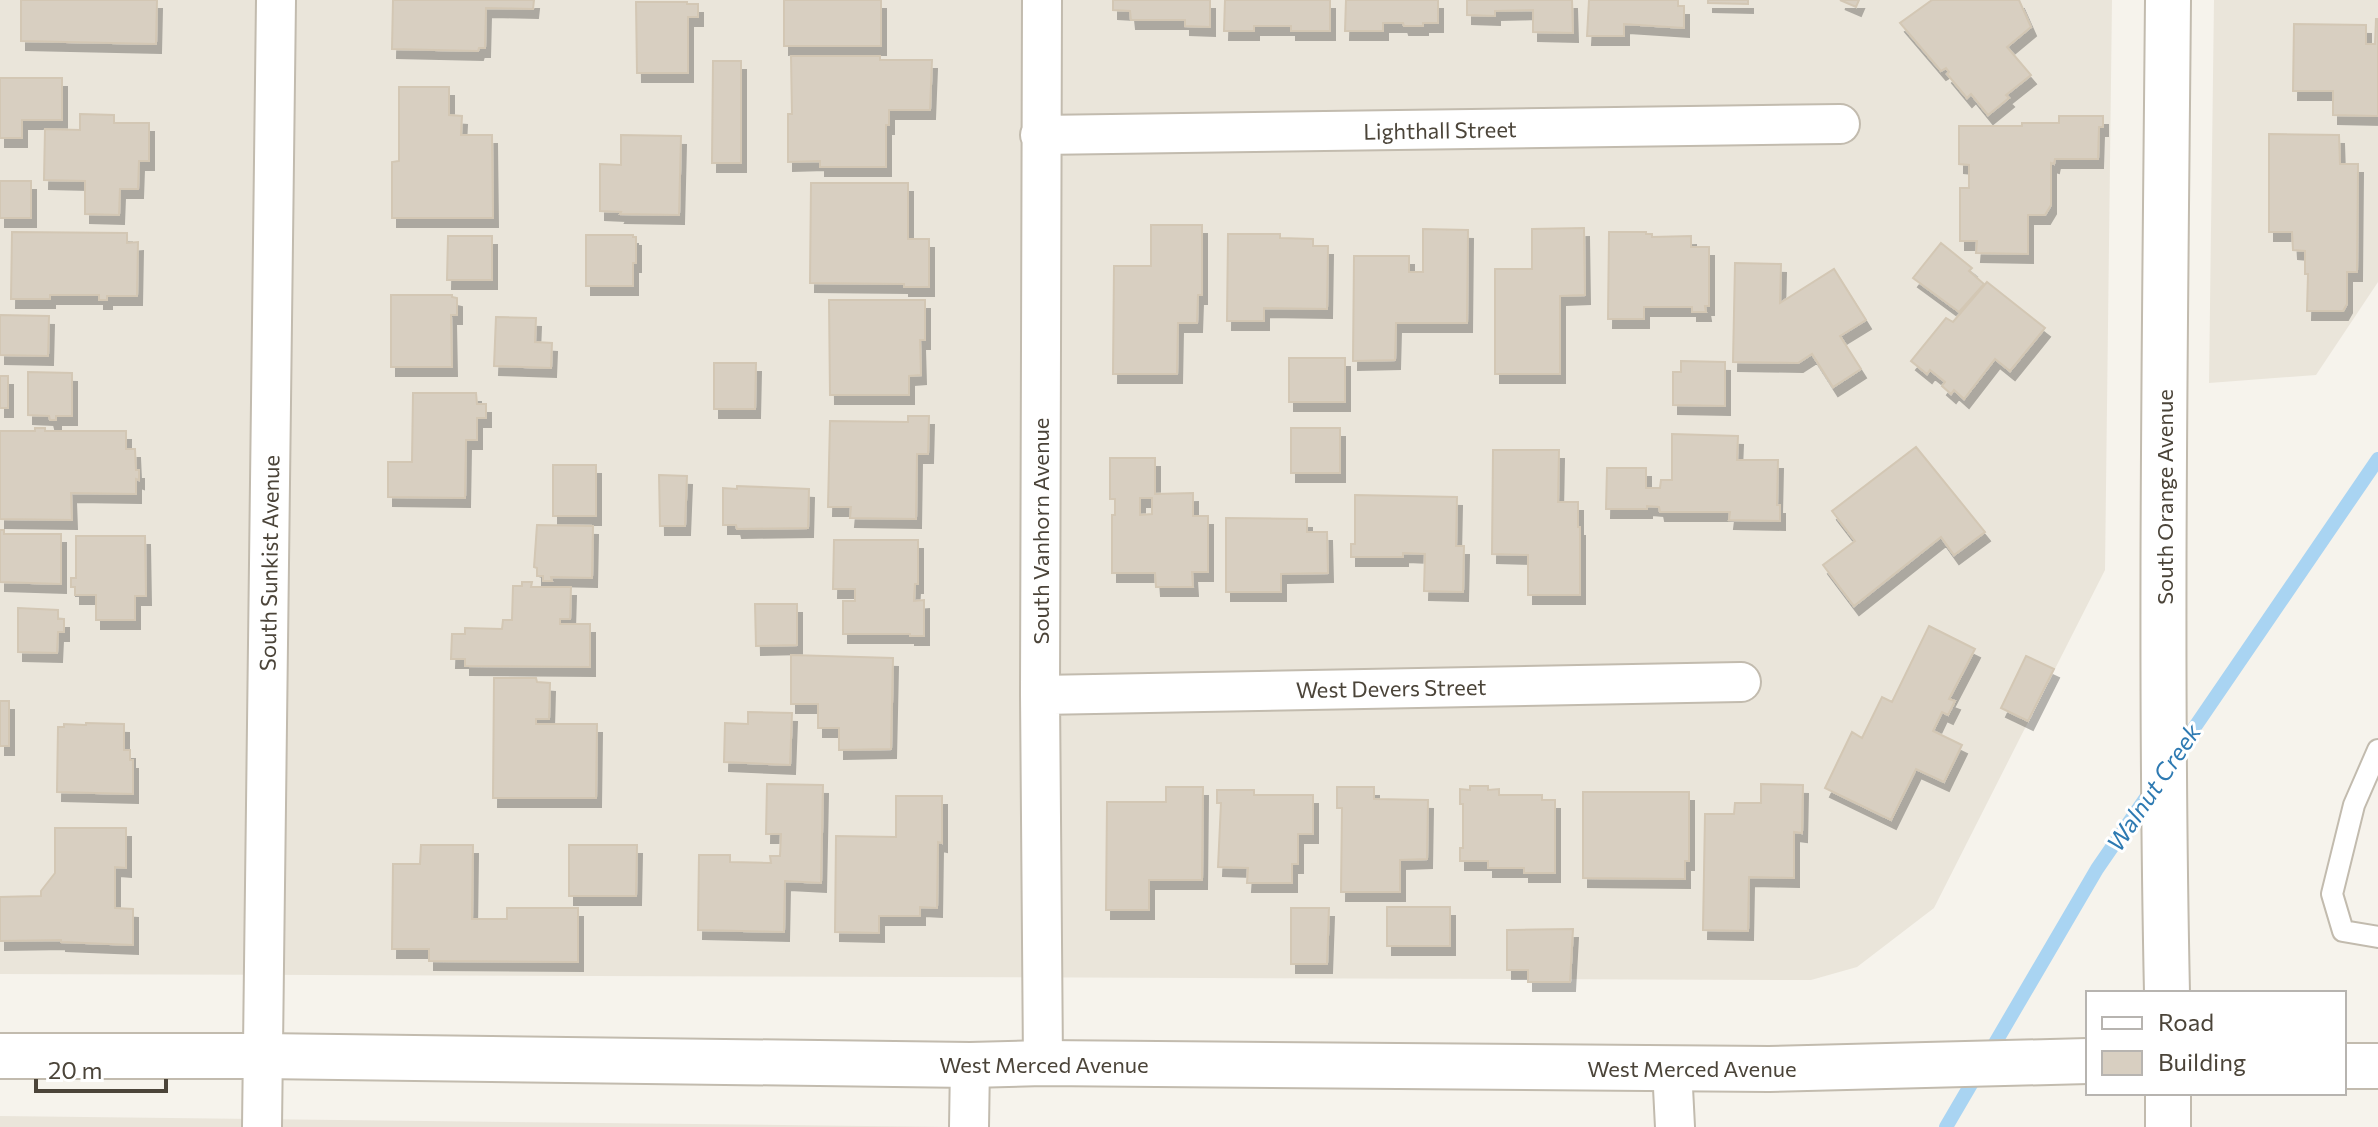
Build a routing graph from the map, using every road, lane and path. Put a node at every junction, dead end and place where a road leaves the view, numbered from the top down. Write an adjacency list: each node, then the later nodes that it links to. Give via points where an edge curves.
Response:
1 (276, 0): 12 (street, South Sunkist Avenue)
2 (1042, 0): 5 (street, South Vanhorn Avenue)
3 (2168, 0): 10 (street, South Orange Avenue, via 2163,570)
4 (1840, 124): 5 (street, Lighthall Street)
5 (1040, 135): 7 (street, South Vanhorn Avenue)
6 (1741, 682): 7 (street, West Devers Street)
7 (1040, 695): 14 (street, South Vanhorn Avenue)
8 (2378, 750): 9 (lane, via 2354,805 2332,894 2343,931)
9 (2378, 937)
10 (2167, 991)
11 (0, 1056): 12 (street, West Merced Avenue)
12 (262, 1056): 15 (street, West Merced Avenue); 20 (street, South Sunkist Avenue)
13 (2083, 1061): 18 (street, West Merced Avenue)
14 (1043, 1063): 15 (street, West Merced Avenue); 18 (street, West Merced Avenue)
15 (970, 1065): 21 (street)
16 (2346, 1066): 17 (street)
17 (2378, 1066)
18 (1672, 1068): 22 (street)
19 (2168, 1095): 23 (street)
20 (262, 1127)
21 (969, 1127)
22 (1675, 1127)
23 (2168, 1127)

